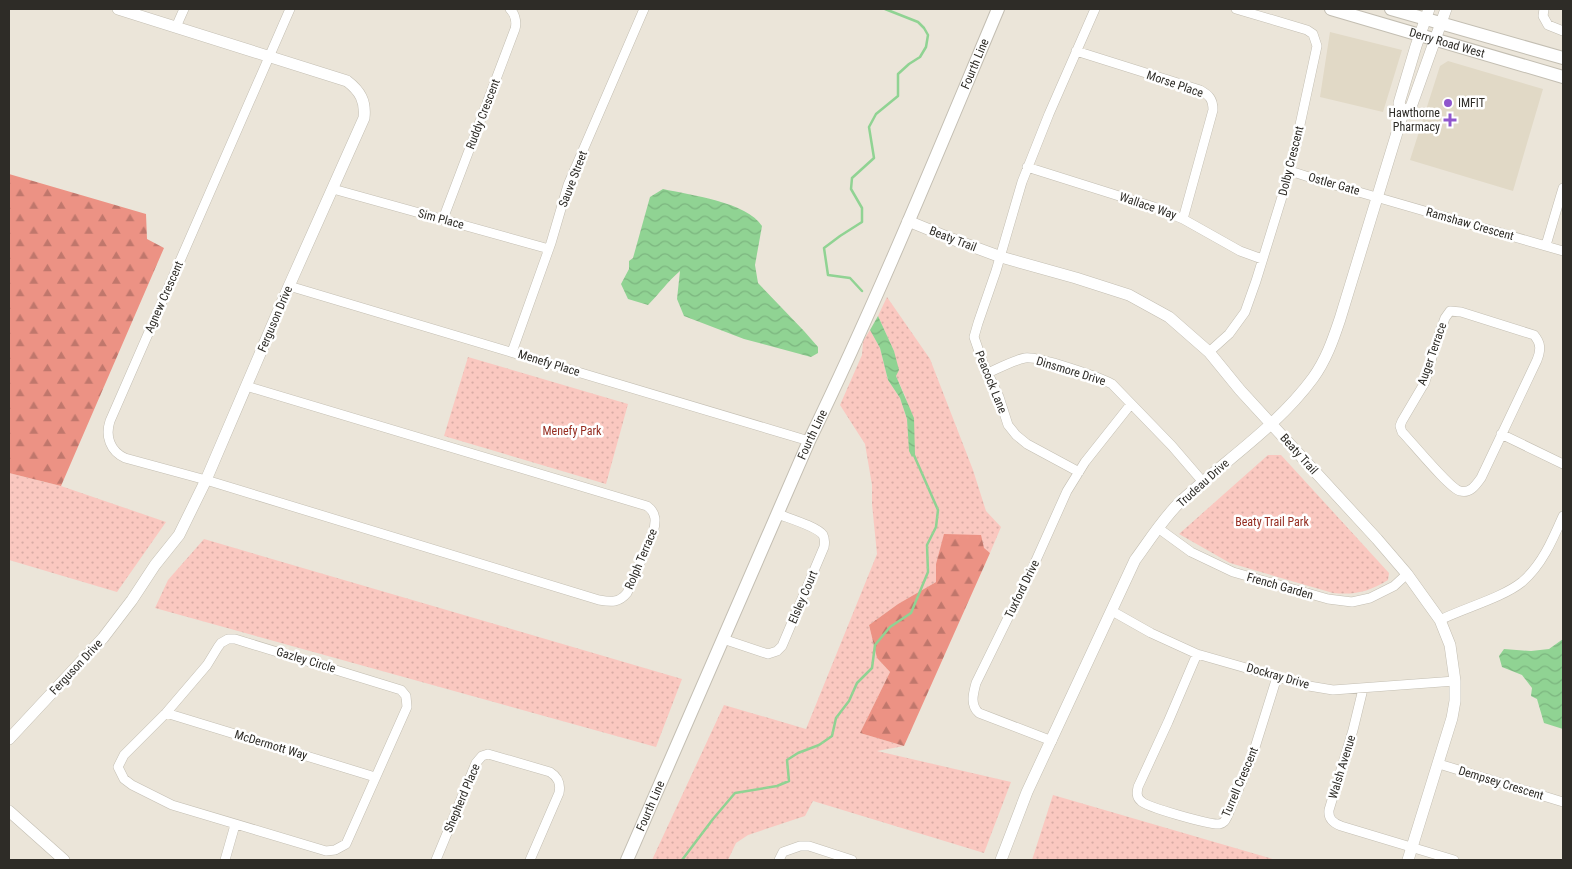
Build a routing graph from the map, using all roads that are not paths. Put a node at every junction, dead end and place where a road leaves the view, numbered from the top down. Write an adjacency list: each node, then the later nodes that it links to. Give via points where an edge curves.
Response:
1 (118, 9): 15 (street, Ferguson Drive)
2 (184, 9): 15 (street)
3 (290, 9): 20 (street, Agnew Crescent)
4 (510, 9): 29 (street, Ruddy Crescent, via 515,18 515,30)
5 (644, 9): 33 (street, Sauve Street, via 568,185)
6 (998, 9): 31 (main road, Fourth Line)
7 (1095, 9): 19 (street)
8 (1236, 9): 25 (street, Dolby Crescent, via 1307,30 1315,38 1316,52)
9 (1330, 9): 17 (main road, Derry Road West)
10 (1391, 9): 13 (main road, Derry Road West)
11 (1446, 9): 14 (street, Trudeau Drive)
12 (1544, 9): 16 (street, via 1543,16 1548,25)
13 (1427, 14): 14 (main road, Derry Road West); 17 (street, Trudeau Drive)
14 (1441, 23): 18 (street, Trudeau Drive); 21 (main road, Derry Road West)
15 (176, 27): 20 (street, Ferguson Drive)
16 (1563, 31)
17 (1420, 35): 18 (main road, Derry Road West); 23 (street, Trudeau Drive, via 1399,103)
18 (1435, 39): 22 (main road, Derry Road West); 23 (street, Trudeau Drive, via 1411,107)
19 (1076, 51): 24 (street); 30 (street, Morse Place, via 1200,90 1211,98 1213,110)
20 (271, 56): 27 (street, Ferguson Drive, via 347,81 363,99 364,118); 48 (street, Agnew Crescent, via 107,430 112,447 125,458)
21 (1563, 58)
22 (1563, 77)
23 (1403, 113): 28 (street, Trudeau Drive)
24 (1028, 167): 30 (street, Wallace Way); 35 (street)
25 (1290, 170): 28 (street, Ostler Gate); 36 (street, Dolby Crescent)
26 (1563, 188): 32 (street)
27 (332, 189): 29 (street, Sim Place); 37 (street, Ferguson Drive)
28 (1378, 196): 32 (street, Ramshaw Crescent); 43 (street, Trudeau Drive, via 1330,347 1313,377)
29 (443, 219): 33 (street, Sim Place)
30 (1184, 219): 36 (street, Wallace Way)
31 (908, 222): 35 (street, Beaty Trail); 45 (main road, Fourth Line)
32 (1546, 245): 34 (street, Ramshaw Crescent)
33 (549, 249): 38 (street, Sauve Street)
34 (1563, 251)
35 (1001, 257): 39 (street, Beaty Trail, via 1129,294 1169,318); 40 (street, Peacock Lane, via 974,337)
36 (1262, 260): 39 (street, Dolby Crescent, via 1245,312)
37 (289, 286): 38 (street, Menefy Place); 41 (street, Ferguson Drive)
38 (512, 352): 45 (street, Menefy Place)
39 (1210, 352): 43 (street, Beaty Trail)
40 (988, 372): 42 (street, Dinsmore Drive, via 1025,358 1034,358 1104,380); 47 (street, Peacock Lane, via 1008,425 1016,435)
41 (246, 386): 48 (street, Ferguson Drive); 48 (street, Rolph Terrace, via 648,506 655,516 653,533 627,593 620,600 608,602)
42 (1131, 404): 47 (street, Tuxford Drive); 49 (street, Dinsmore Drive)
43 (1272, 423): 49 (street, Trudeau Drive); 53 (street, Beaty Trail)
44 (1501, 434): 44 (street, Auger Terrace, via 1481,478 1474,488 1461,492 1402,432 1400,426 1425,382 1436,343 1450,312 1461,312 1534,334 1539,340 1537,360); 46 (street)
45 (809, 441): 50 (main road, Fourth Line)
46 (1563, 464)
47 (1079, 472): 63 (street, Tuxford Drive, via 1060,504 976,683 972,702 979,713)
48 (206, 480): 62 (street, Ferguson Drive, via 179,535 154,565 132,600 103,638)
49 (1203, 482): 52 (street, Trudeau Drive)
50 (778, 514): 56 (main road, Fourth Line); 56 (street, Elsley Court, via 817,529 825,541 782,646 768,654)
51 (1563, 516): 55 (street, via 1546,552 1520,583)
52 (1158, 528): 53 (street, French Garden, via 1192,552 1233,572 1328,600 1352,602 1370,598 1394,586); 54 (street, Trudeau Drive, via 1135,560)
53 (1407, 574): 55 (street, Beaty Trail)
54 (1112, 611): 57 (street, Dockray Drive); 63 (street, Trudeau Drive)
55 (1440, 620): 59 (street, Beaty Trail, via 1450,645)
56 (723, 639): 74 (main road, Fourth Line)
57 (1197, 654): 58 (street, Dockray Drive); 58 (street, Turrell Crescent, via 1138,786 1137,796 1147,806 1217,825 1223,823 1252,757)
58 (1277, 677): 60 (street, Dockray Drive, via 1332,690)
59 (1455, 681): 60 (street, Dockray Drive); 64 (street, Beaty Trail, via 1452,718)
60 (1363, 689): 69 (street, Walsh Avenue, via 1330,819 1335,824)
61 (166, 713): 65 (street, McDermott Way); 65 (street, Gazley Circle, via 207,665 221,643 236,639 402,690 407,707); 68 (street, Gazley Circle, via 124,755 118,767 124,779 172,805)
62 (9, 739)
63 (1052, 741): 77 (street, Trudeau Drive)
64 (1439, 764): 66 (street, Dempsey Crescent); 69 (street, Beaty Trail)
65 (375, 777): 68 (street, Gazley Circle, via 346,844 335,850 326,851)
66 (1563, 802)
67 (9, 811): 70 (street)
68 (235, 825): 71 (street)
69 (1412, 847): 78 (street, Beaty Trail); 79 (street)
70 (64, 860)
71 (225, 860)
72 (436, 860): 73 (street, Shepherd Place, via 476,763 488,754 550,772 559,781 559,793)
73 (530, 860)
74 (627, 860)
75 (779, 860): 76 (street, via 783,852 809,846)
76 (852, 860)
77 (1002, 860)
78 (1408, 860)
79 (1454, 860)

